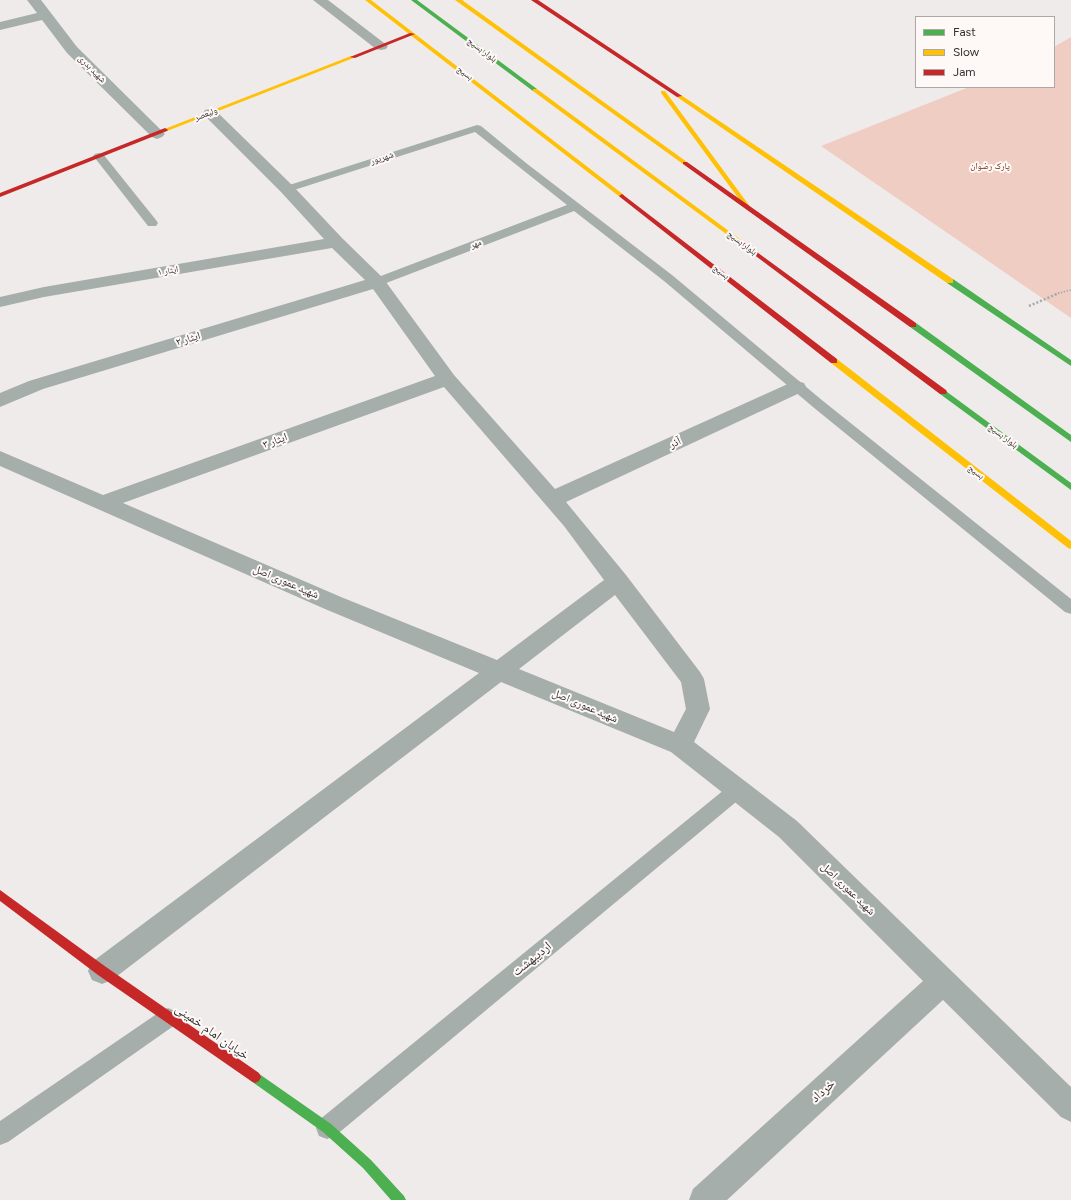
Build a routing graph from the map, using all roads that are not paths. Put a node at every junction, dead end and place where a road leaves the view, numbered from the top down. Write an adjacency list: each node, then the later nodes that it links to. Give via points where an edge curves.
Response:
1 (34, 0): 7 (street, شهید بدری)
2 (320, 0): 10 (street)
3 (368, 0): 9 (street, بسیج)
4 (414, 0): 29 (street, بلوار بسیج)
5 (458, 0): 18 (street)
6 (539, 1): 11 (street)
7 (46, 15): 8 (street); 13 (street, شهید بدری, via 72,50)
8 (0, 26)
9 (412, 34): 10 (street, ولیعصر); 32 (street, بسیج, via 718,269)
10 (381, 46): 12 (street, ولیعصر)
11 (654, 80): 18 (street); 23 (street)
12 (210, 113): 13 (street, ولیعصر); 15 (street)
13 (157, 134): 14 (street, ولیعصر)
14 (99, 156): 16 (street, ولیعصر); 19 (lane)
15 (287, 189): 17 (lane, شهریور, via 477,128); 20 (street)
16 (0, 195)
17 (576, 206): 21 (lane, مهر); 25 (lane, via 668,278)
18 (749, 209): 27 (street)
19 (152, 223)
20 (336, 242): 21 (street); 22 (street, ایثار ۱, via 44,292)
21 (377, 282): 24 (street); 26 (street, ایثار ۲, via 36,385)
22 (0, 302)
23 (1071, 364)
24 (447, 379): 30 (street); 31 (street, ایثار ۳)
25 (797, 387): 30 (street, آذر); 34 (lane)
26 (0, 401)
27 (1071, 439)
28 (0, 458): 31 (street, شهید عموری اصل)
29 (1071, 487)
30 (553, 499): 33 (street)
31 (102, 503): 35 (street, شهید عموری اصل)
32 (1071, 546)
33 (618, 581): 35 (street); 36 (street, via 692,679 698,709)
34 (1071, 608)
35 (501, 671): 36 (street, شهید عموری اصل); 39 (street)
36 (680, 745): 37 (street, شهید عموری اصل)
37 (736, 791): 40 (street, شهید عموری اصل, via 788,830); 43 (lane, اردیبهشت)
38 (0, 895): 39 (street, خیابان امام خمینی)
39 (102, 972): 41 (street, خیابان امام خمینی)
40 (943, 982): 42 (street, شهید عموری اصل); 46 (street, خرداد)
41 (168, 1018): 43 (street, خیابان امام خمینی); 44 (lane)
42 (1071, 1107)
43 (327, 1128): 45 (street, خیابان امام خمینی, via 367,1164)
44 (0, 1134)
45 (400, 1200)
46 (704, 1200)

